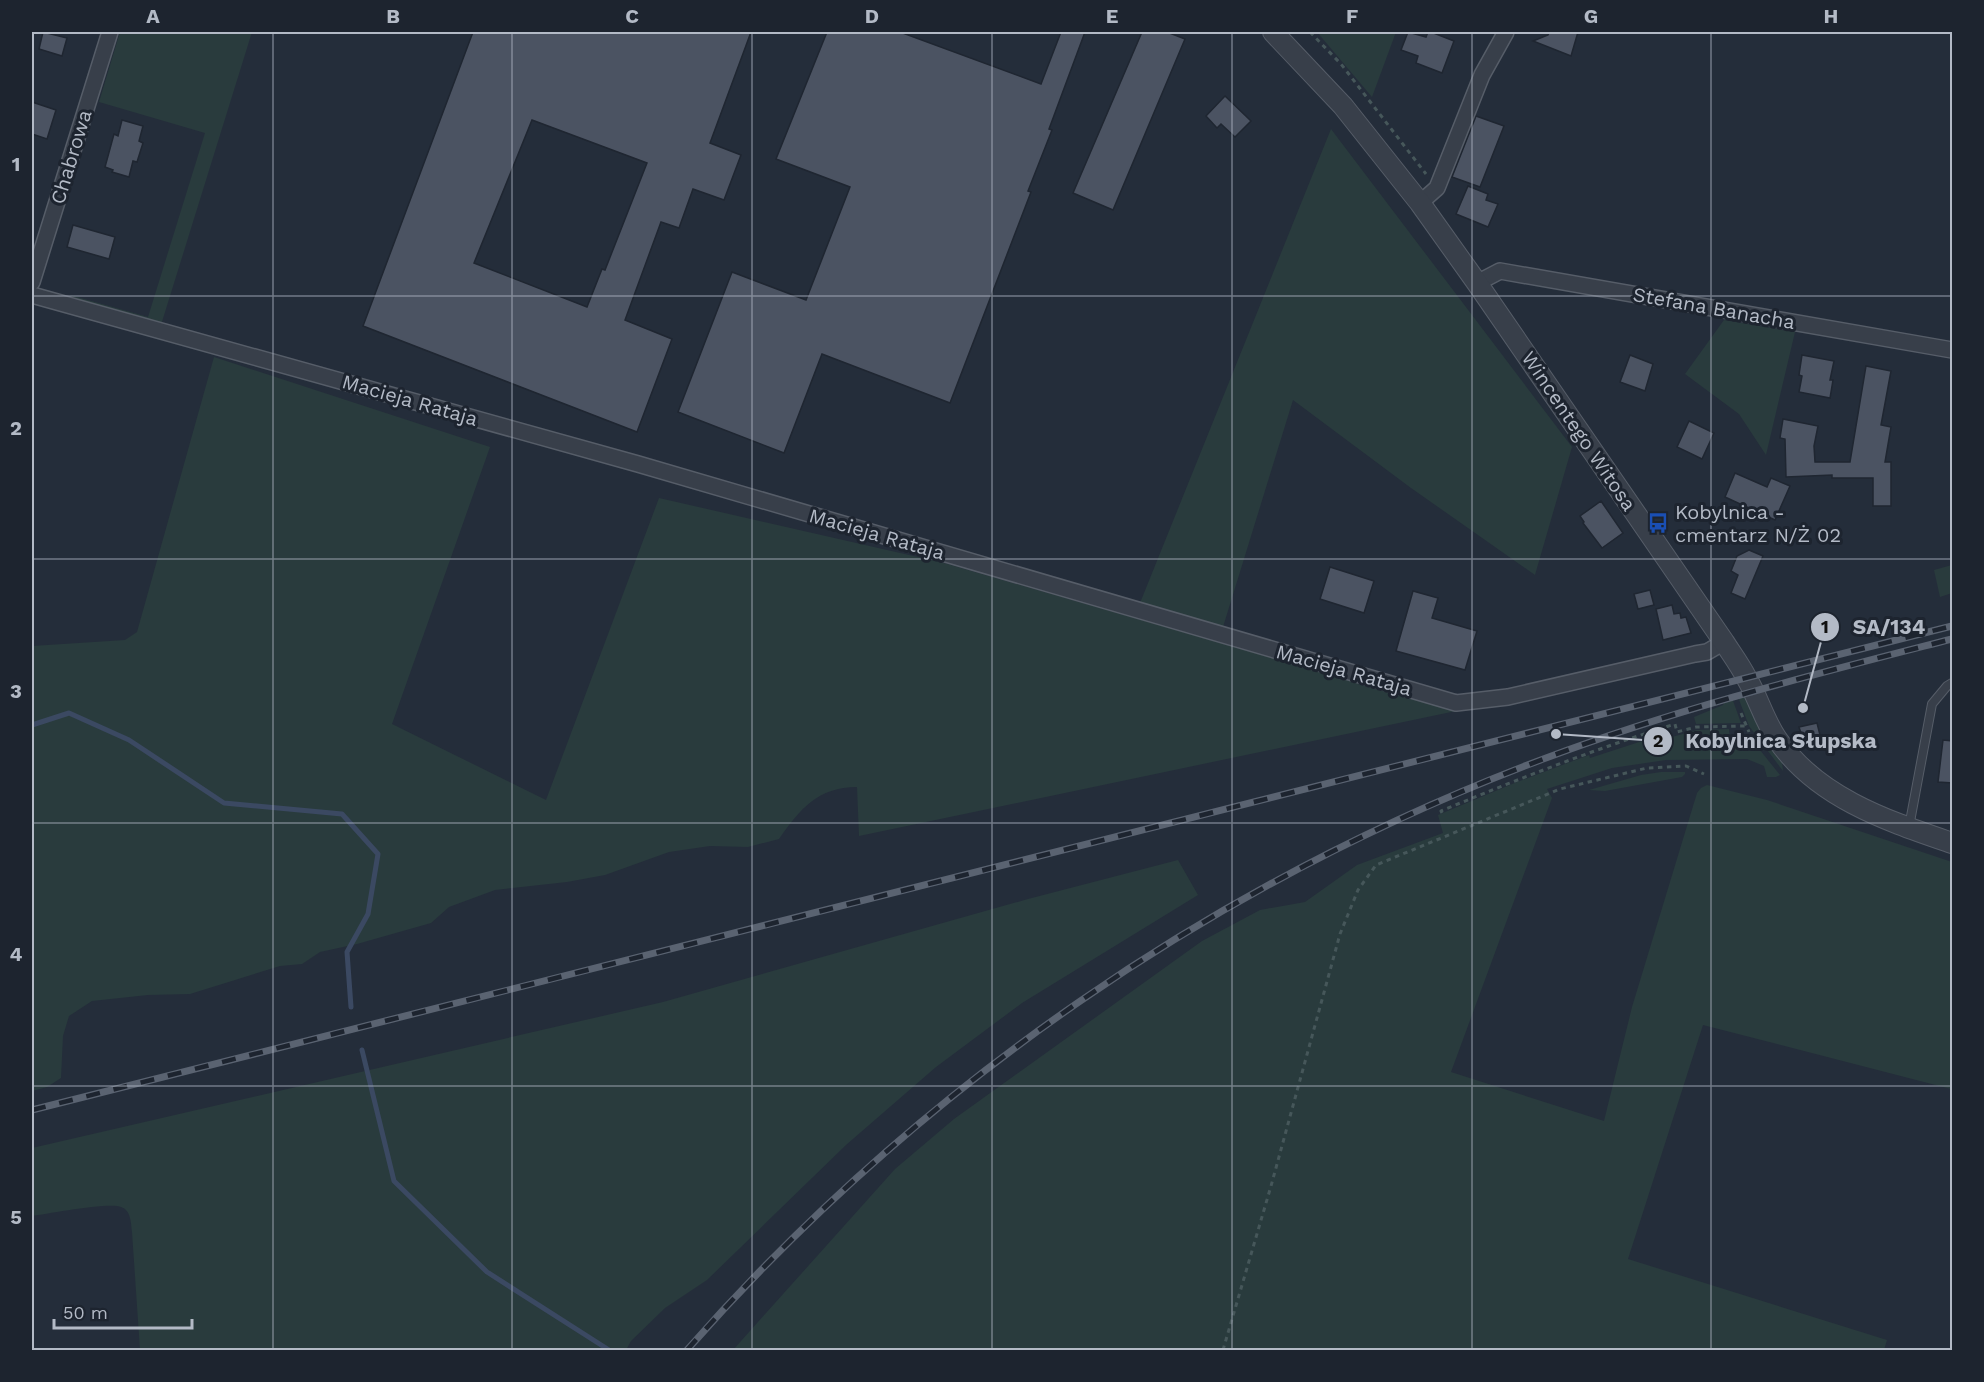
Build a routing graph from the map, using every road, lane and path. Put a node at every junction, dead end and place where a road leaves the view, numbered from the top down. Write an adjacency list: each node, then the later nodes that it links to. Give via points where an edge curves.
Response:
1 (110, 32): 5 (street, Chabrowa)
2 (1273, 32): 4 (street, Wincentego Witosa, via 1343,106)
3 (1506, 32): 4 (street, via 1482,75 1437,188)
4 (1420, 203): 6 (street, Wincentego Witosa)
5 (32, 282)
6 (1478, 283): 8 (street, Stefana Banacha, via 1500,270); 9 (street, Wincentego Witosa)
7 (32, 295): 9 (street, Macieja Rataja, via 638,464 1456,703 1509,697 1707,652)
8 (1953, 350)
9 (1724, 642): 14 (street, Wincentego Witosa, via 1791,758 1822,786)
10 (1953, 683): 14 (lane, via 1932,704)
11 (1745, 726): 13 (path, via 1696,727 1677,732 1675,724 1516,780)
12 (1704, 774): 16 (path, via 1686,766 1647,768 1560,789 1376,865 1358,890 1340,934)
13 (1442, 813)
14 (1909, 828): 15 (street, Wincentego Witosa)
15 (1953, 843)
16 (1223, 1350)

